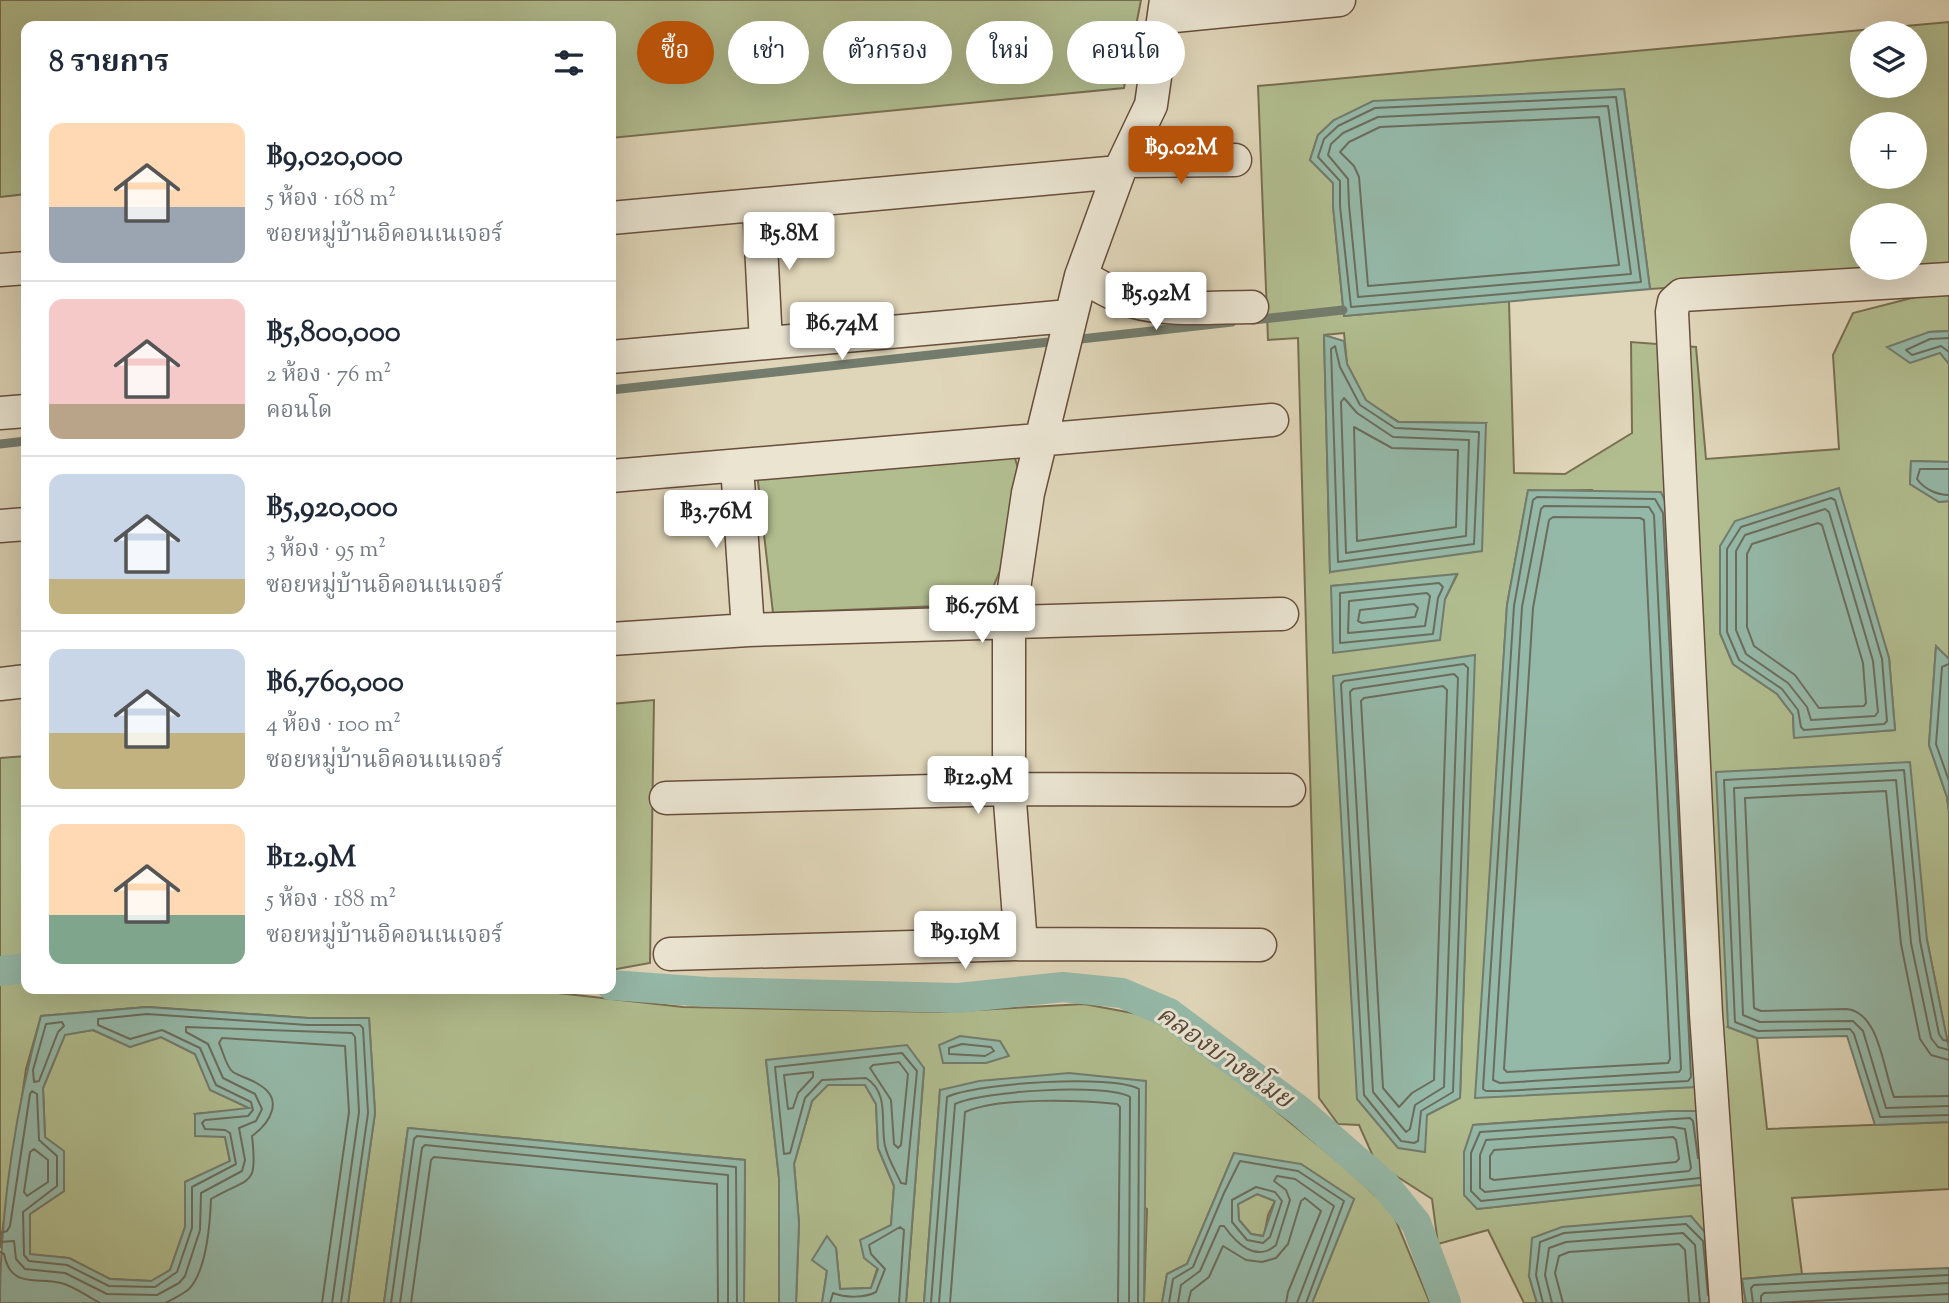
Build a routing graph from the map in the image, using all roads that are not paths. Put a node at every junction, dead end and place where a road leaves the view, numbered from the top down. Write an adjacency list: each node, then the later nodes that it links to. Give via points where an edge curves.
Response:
1 (1339, 0): 2 (street)
2 (1165, 8): 4 (street, via 1151,104)
3 (1235, 160): 4 (street)
4 (1122, 166): 5 (street); 9 (street)
5 (759, 205): 6 (street); 13 (street)
6 (616, 218)
7 (21, 268): 8 (street)
8 (0, 270)
9 (1081, 276): 11 (street, via 1134,302); 12 (street)
10 (1949, 279): 35 (street, via 1682,295 1674,302 1706,1014)
11 (1252, 307)
12 (1066, 334): 13 (street); 18 (street)
13 (766, 343): 14 (street)
14 (616, 357)
15 (21, 411): 16 (street)
16 (0, 413)
17 (1272, 420): 18 (street)
18 (1042, 442): 19 (street); 24 (street, via 1028,493)
19 (737, 466): 20 (street); 25 (street)
20 (616, 476)
21 (21, 524): 22 (street)
22 (0, 526)
23 (1282, 614): 24 (street)
24 (1009, 623): 25 (street); 29 (street)
25 (748, 630): 26 (street)
26 (616, 639)
27 (21, 682): 28 (street)
28 (0, 684)
29 (1009, 789): 30 (street); 31 (street); 32 (street)
30 (1289, 790)
31 (666, 798)
32 (1021, 944): 33 (street); 34 (street)
33 (1260, 945)
34 (670, 954)
35 (1727, 1303)

